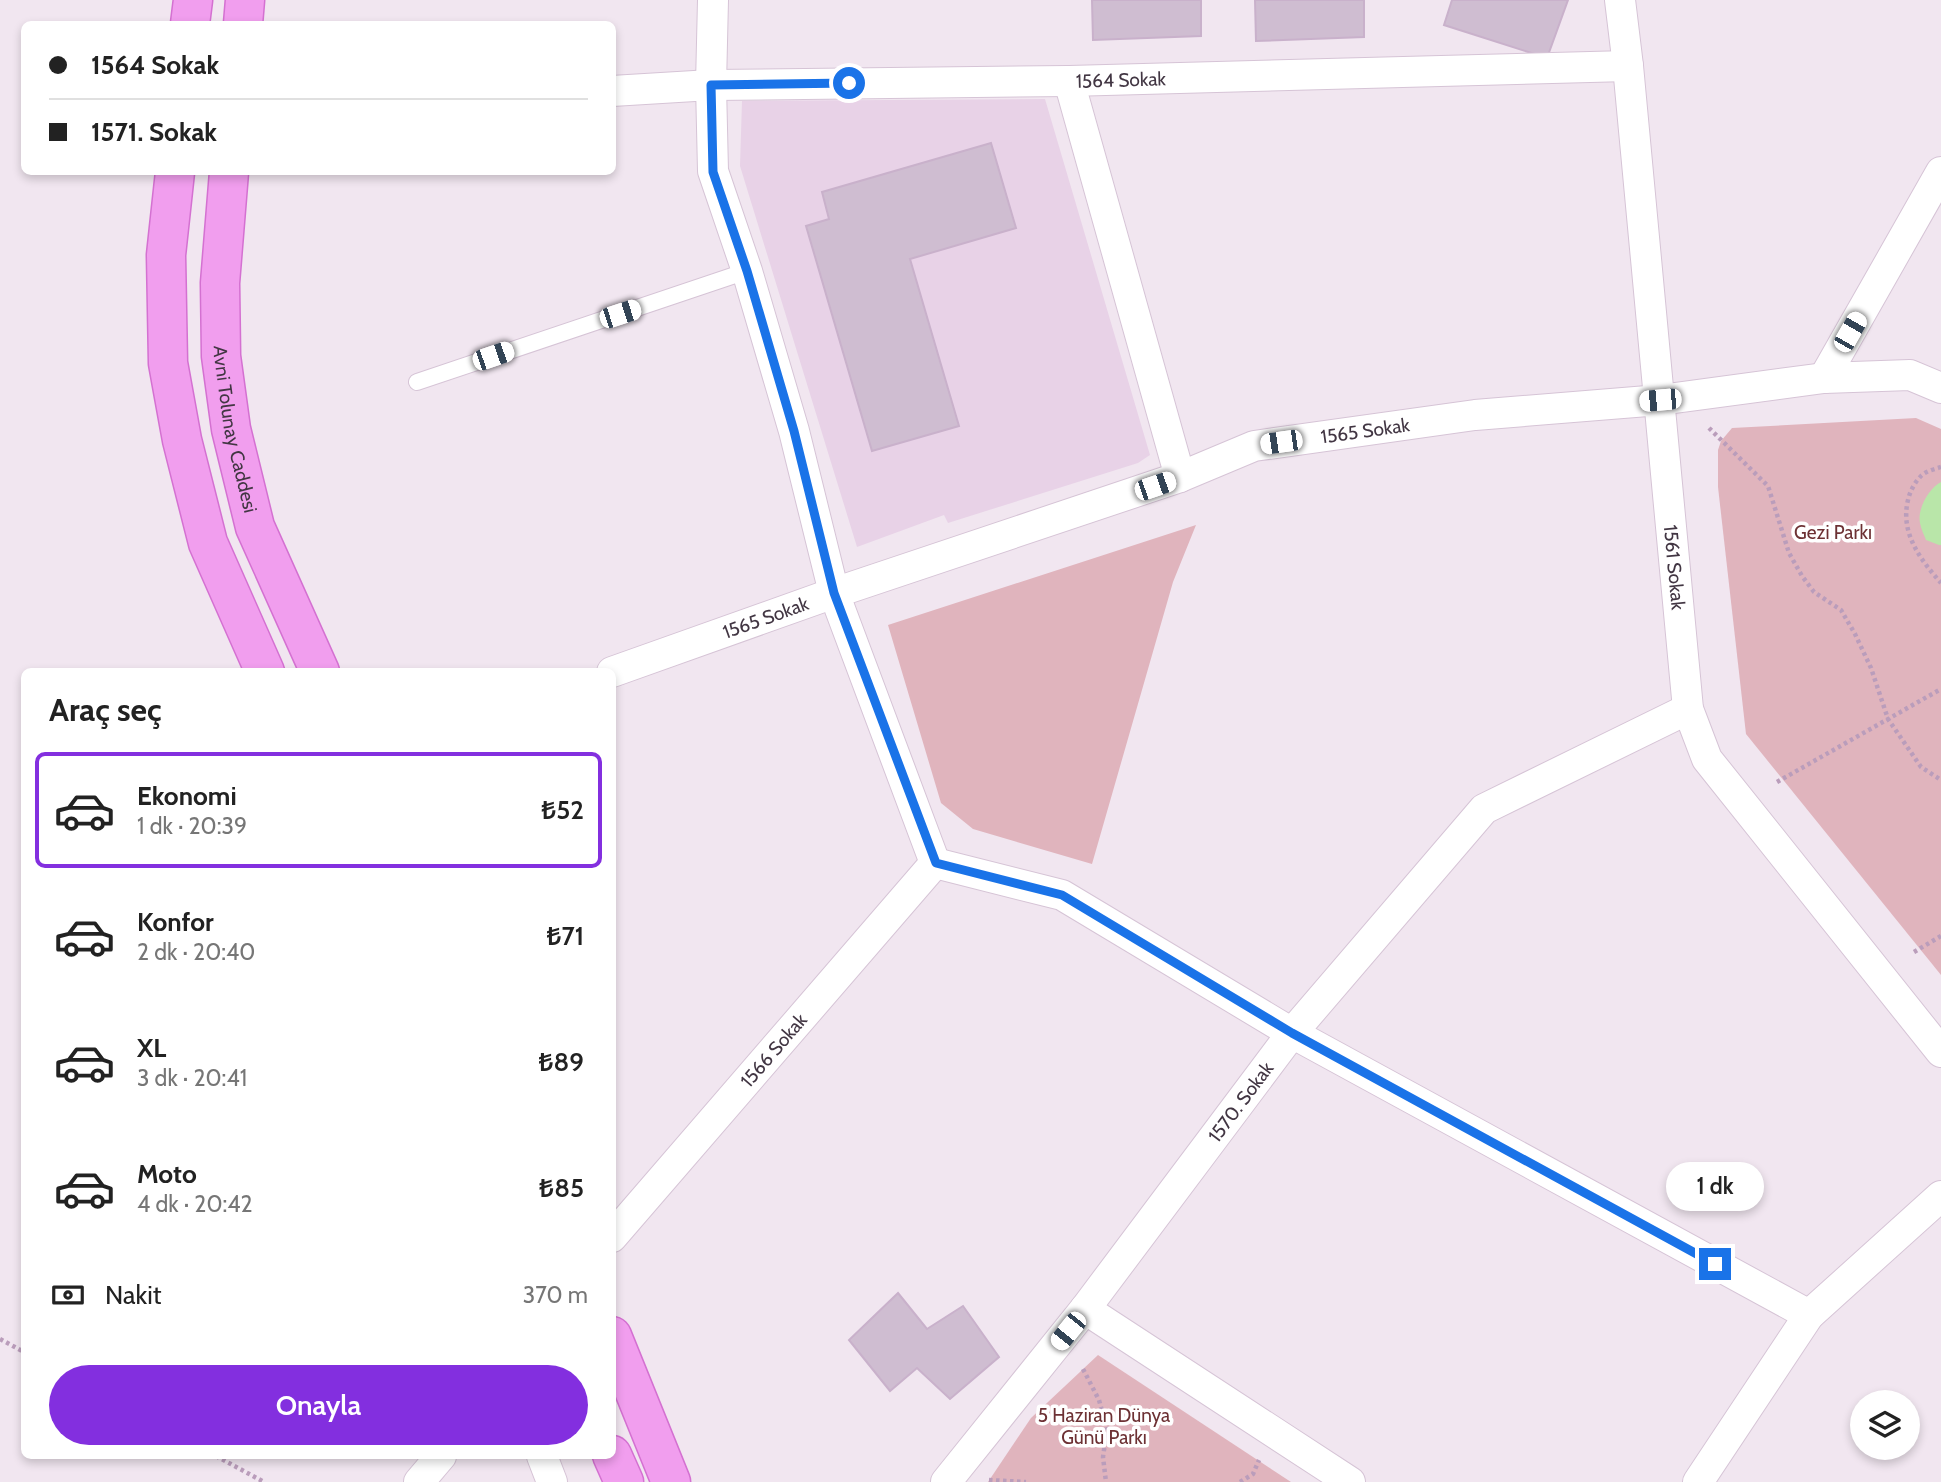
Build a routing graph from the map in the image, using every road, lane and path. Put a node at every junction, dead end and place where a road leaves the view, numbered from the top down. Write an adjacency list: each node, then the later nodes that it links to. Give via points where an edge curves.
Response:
1 (193, 0): 5 (main road)
2 (245, 0): 6 (main road)
3 (713, 0): 9 (street)
4 (1620, 0): 7 (street, 1561 Sokak)
5 (190, 21)
6 (243, 21)
7 (1628, 66): 8 (street, 1564 Sokak); 18 (street, 1561 Sokak)
8 (1069, 81): 9 (street, 1564 Sokak); 21 (street)
9 (711, 85): 10 (street, 1564 Sokak); 14 (street, via 713,172)
10 (616, 91)
11 (1941, 172): 15 (street)
12 (175, 175): 24 (main road, via 166,256 168,363 208,543)
13 (229, 175): 25 (main road, Avni Tolunay Caddesi, via 220,295 221,356 230,429 255,527)
14 (747, 271): 16 (lane); 23 (street, via 794,431)
15 (1824, 378): 17 (street, 1565 Sokak, via 1910,375); 18 (street, 1565 Sokak)
16 (417, 382)
17 (1941, 388)
18 (1660, 400): 21 (street, 1565 Sokak, via 1475,415 1254,446); 28 (street, 1561 Sokak)
19 (1709, 428): 29 (path, via 1768,486 1789,553 1814,592 1841,610 1871,667)
20 (1941, 467): 22 (path, via 1922,474 1910,492 1905,512 1907,530 1920,558)
21 (1180, 477): 23 (street, 1565 Sokak)
22 (1941, 583)
23 (834, 593): 26 (street, 1565 Sokak); 32 (street)
24 (263, 668)
25 (318, 668)
26 (616, 671)
27 (1941, 689): 29 (path)
28 (1688, 709): 35 (street, 1570. Sokak, via 1484,809); 36 (street, 1561 Sokak, via 1707,759)
29 (1888, 719): 30 (path, via 1921,767); 31 (path)
30 (1941, 780)
31 (1777, 782)
32 (936, 863): 35 (street, via 1062,895); 38 (street, 1566 Sokak)
33 (1941, 936): 34 (path)
34 (1914, 952)
35 (1292, 1033): 39 (street, 1570. Sokak); 40 (street)
36 (1941, 1052)
37 (1941, 1196): 40 (street)
38 (616, 1232)
39 (1085, 1309): 56 (street, 1570. Sokak); 60 (street)
40 (1809, 1315): 61 (street)
41 (0, 1339): 43 (path)
42 (616, 1346): 55 (main road)
43 (21, 1350)
44 (1083, 1369): 58 (path, via 1107,1429)
45 (222, 1459): 51 (path)
46 (438, 1459): 52 (street)
47 (543, 1459): 53 (street)
48 (614, 1459): 54 (main road)
49 (1259, 1460): 59 (path, via 1253,1474)
50 (989, 1480): 57 (path)
51 (264, 1482)
52 (419, 1482)
53 (552, 1482)
54 (624, 1482)
55 (671, 1482)
56 (946, 1482)
57 (1026, 1482)
58 (1106, 1482)
59 (1240, 1482)
60 (1350, 1482)
61 (1698, 1482)

